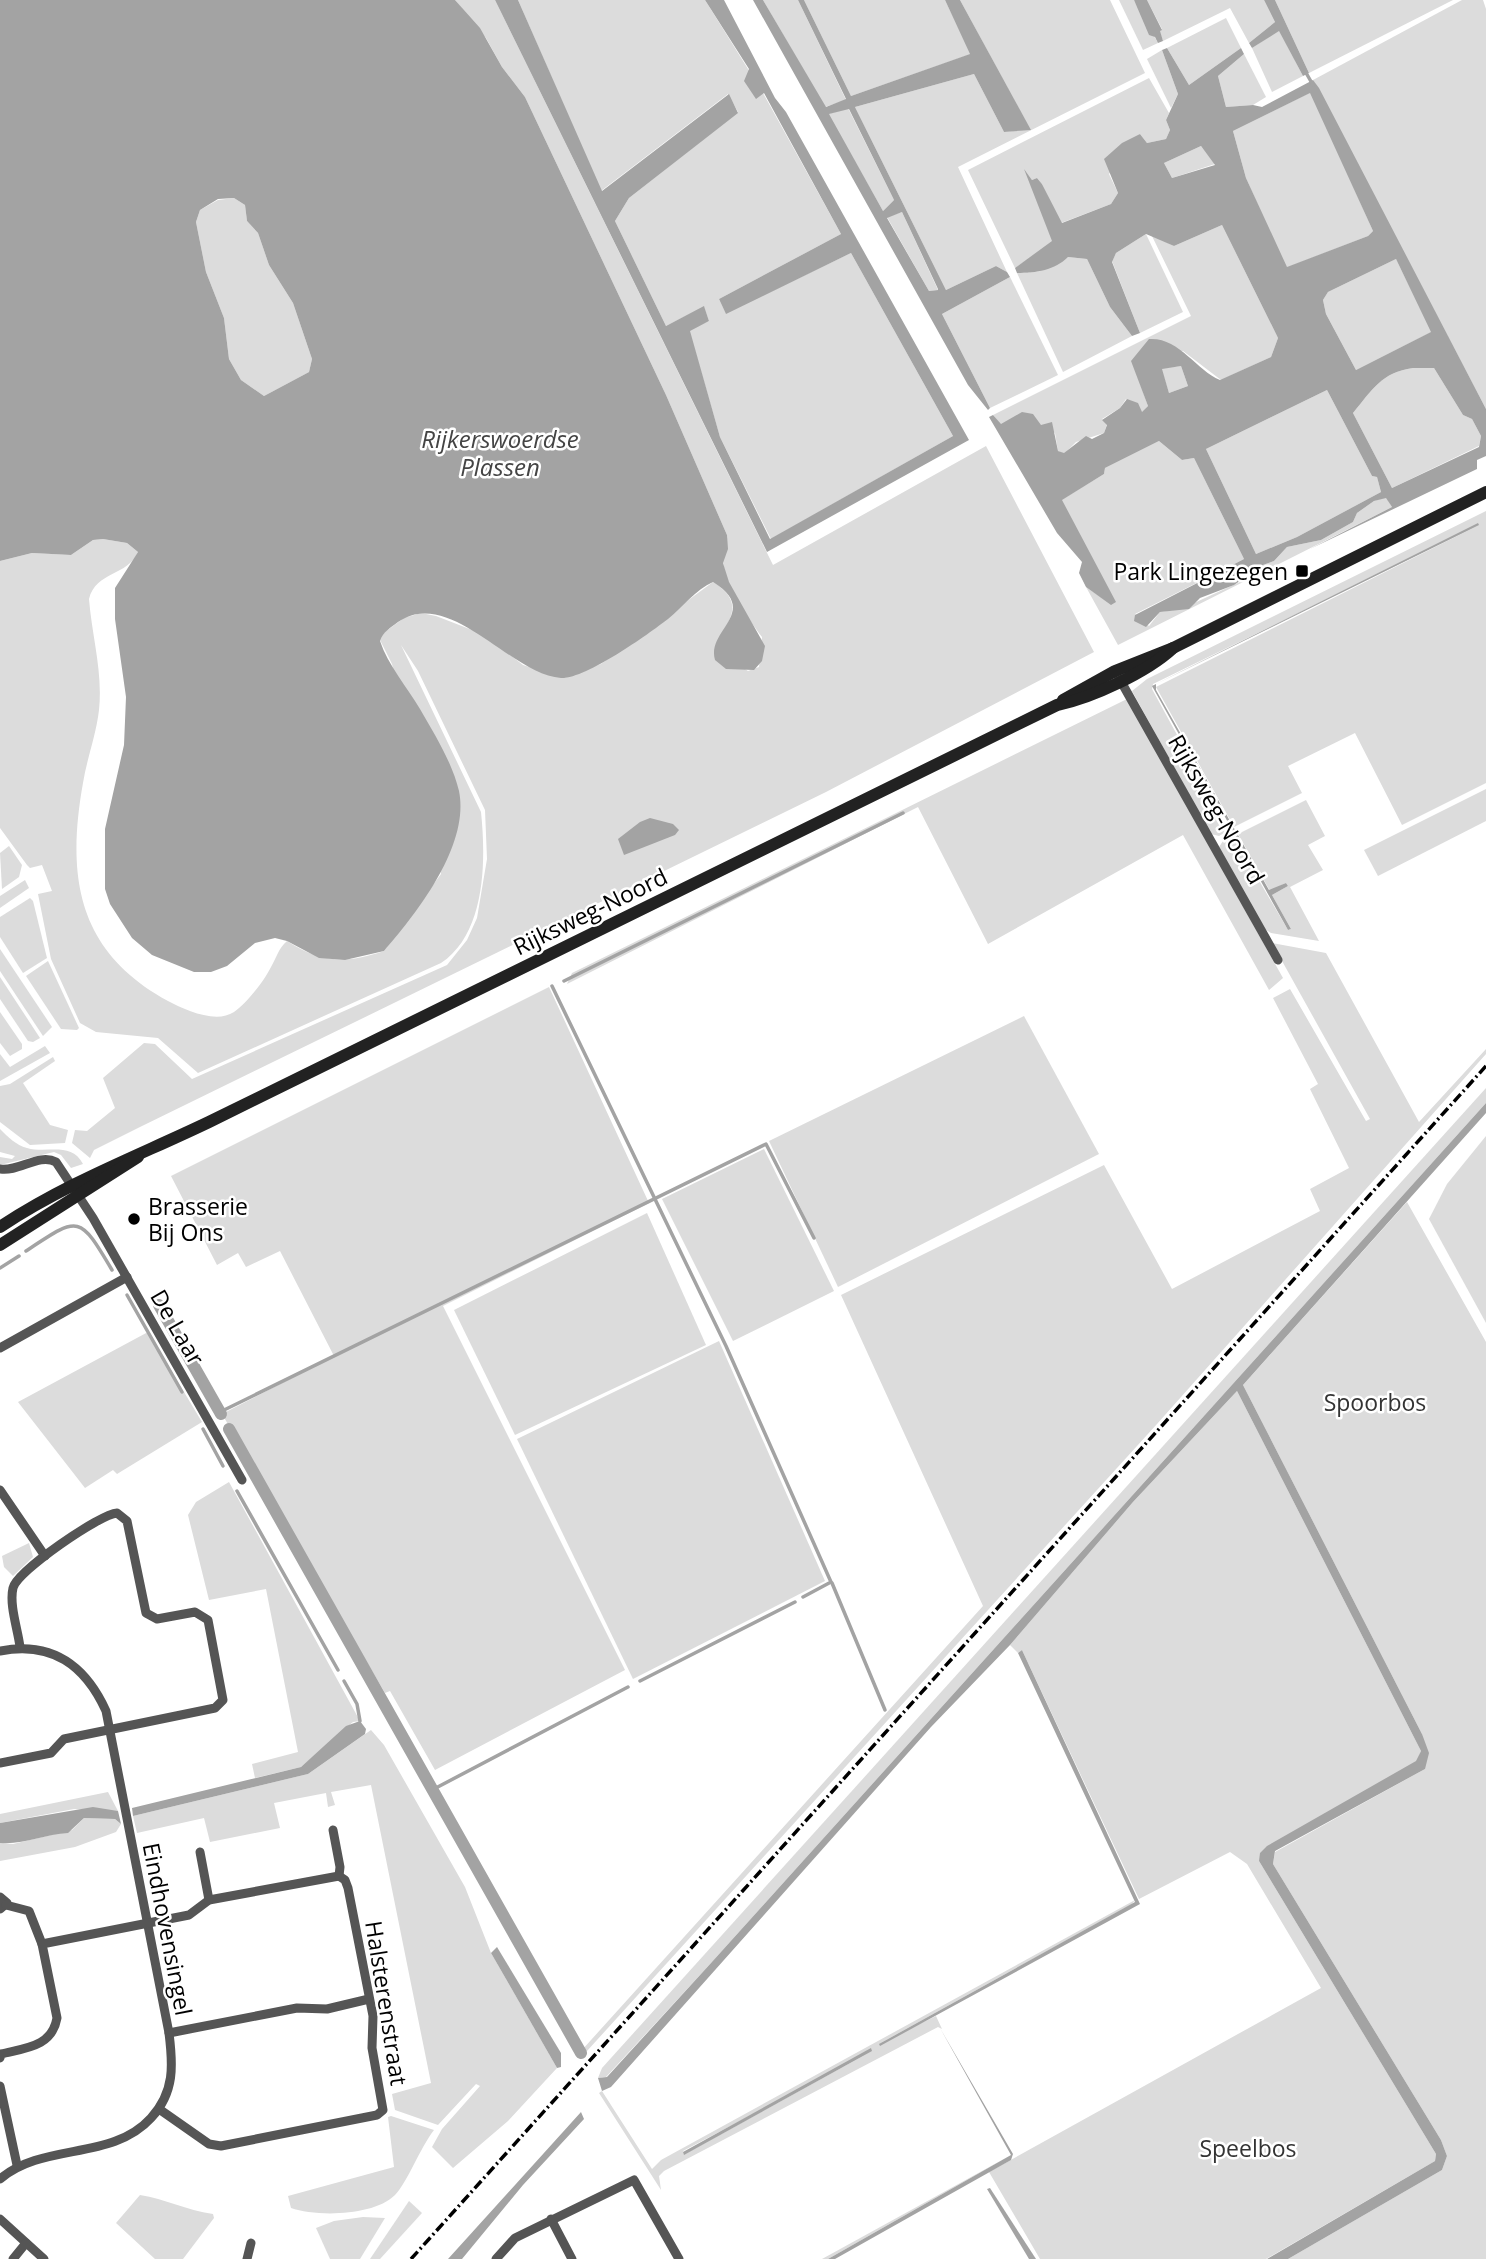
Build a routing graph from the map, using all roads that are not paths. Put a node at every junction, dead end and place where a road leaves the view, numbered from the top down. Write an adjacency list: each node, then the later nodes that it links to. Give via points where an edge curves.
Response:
1 (1486, 492): 2 (main road, Rijksweg-Noord, via 1163,657)
2 (1117, 675): 3 (street, Rijksweg-Noord); 5 (main road, Rijksweg-Noord, via 1072,702 1057,705 141,1155 122,1159)
3 (1278, 960)
4 (0, 1169): 5 (street, De Laar, via 52,1159)
5 (73, 1190): 6 (main road); 7 (main road); 8 (street, De Laar)
6 (0, 1227)
7 (0, 1245)
8 (127, 1277): 9 (street); 10 (street, De Laar)
9 (0, 1348)
10 (242, 1480)
11 (0, 1490): 12 (street)
12 (45, 1556): 13 (street, via 18,1577 13,1588); 15 (street, via 113,1513 120,1514 127,1521 146,1613 157,1619 195,1612 208,1620 223,1697 219,1705)
13 (20, 1647): 14 (street, Eindhovensingel); 15 (street, Eindhovensingel, via 69,1661 97,1693)
14 (0, 1651)
15 (109, 1730): 16 (street, via 65,1739 51,1752); 22 (street, Eindhovensingel)
16 (0, 1763)
17 (332, 1830): 19 (street, Halsterenstraat)
18 (200, 1852): 20 (street)
19 (339, 1876): 20 (street); 24 (street, Halsterenstraat, via 348,1888)
20 (209, 1900): 22 (street, via 189,1915)
21 (2, 1904): 23 (street, via 29,1911)
22 (147, 1924): 23 (street); 25 (street, Eindhovensingel)
23 (43, 1944): 26 (street, via 56,2026 38,2046)
24 (369, 1999): 25 (street); 28 (street, Halsterenstraat, via 372,2048 384,2104 377,2115 221,2146 208,2144)
25 (169, 2033): 28 (street, Eindhovensingel, via 174,2069 168,2095)
26 (0, 2055)
27 (0, 2086): 29 (street)
28 (159, 2109): 29 (street, Eindhovensingel, via 133,2135)
29 (17, 2165): 30 (street, Eindhovensingel)
30 (0, 2179)
31 (0, 2219): 34 (street)
32 (551, 2219): 38 (street, via 515,2238); 39 (street); 40 (street, via 634,2180)
33 (251, 2243): 37 (street)
34 (26, 2244): 35 (street); 36 (street)
35 (13, 2259)
36 (44, 2259)
37 (247, 2259)
38 (496, 2259)
39 (572, 2259)
40 (679, 2259)

